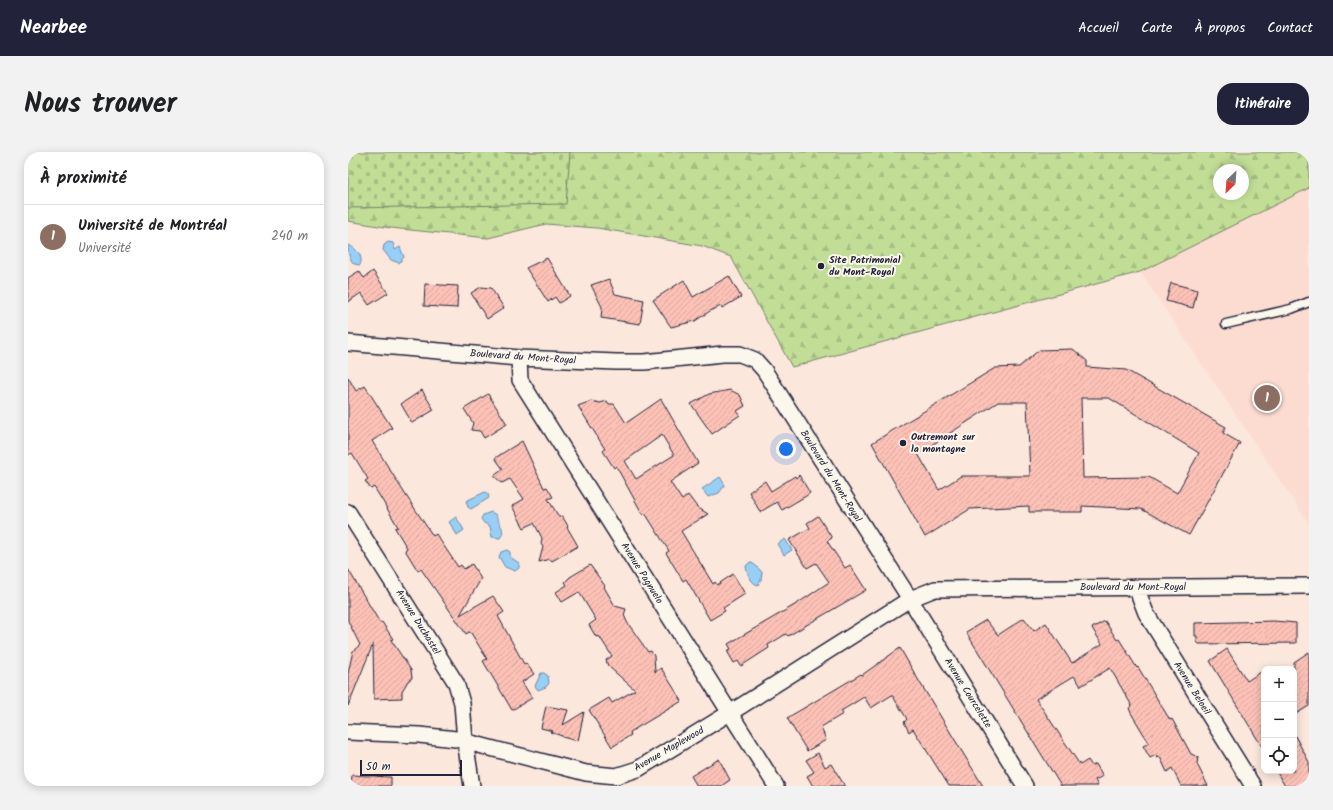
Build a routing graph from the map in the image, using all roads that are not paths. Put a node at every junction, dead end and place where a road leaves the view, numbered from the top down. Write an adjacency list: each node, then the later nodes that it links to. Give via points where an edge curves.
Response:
1 (1309, 302): 2 (lane, via 1291,309)
2 (1226, 324)
3 (348, 343): 4 (street, Boulevard du Mont-Royal)
4 (519, 358): 8 (street, Boulevard du Mont-Royal, via 644,362 740,354 755,360 764,370); 9 (street, Avenue Pagnuelo, via 520,380)
5 (348, 512): 11 (street, Avenue Duchastel, via 456,683 462,702)
6 (1309, 586): 7 (street, Boulevard du Mont-Royal)
7 (1136, 587): 8 (street, Boulevard du Mont-Royal, via 935,589); 15 (street, Avenue Beloeil, via 1146,613)
8 (910, 599): 9 (street, Avenue Maplewood); 14 (street, Avenue Courcelette)
9 (730, 713): 11 (street, Avenue Maplewood, via 638,769 616,776 586,773); 13 (street, Avenue Pagnuelo)
10 (348, 732): 11 (street, Avenue Maplewood, via 419,735)
11 (465, 741): 12 (street, Avenue Duchastel)
12 (472, 786)
13 (776, 786)
14 (1025, 786)
15 (1253, 786)

